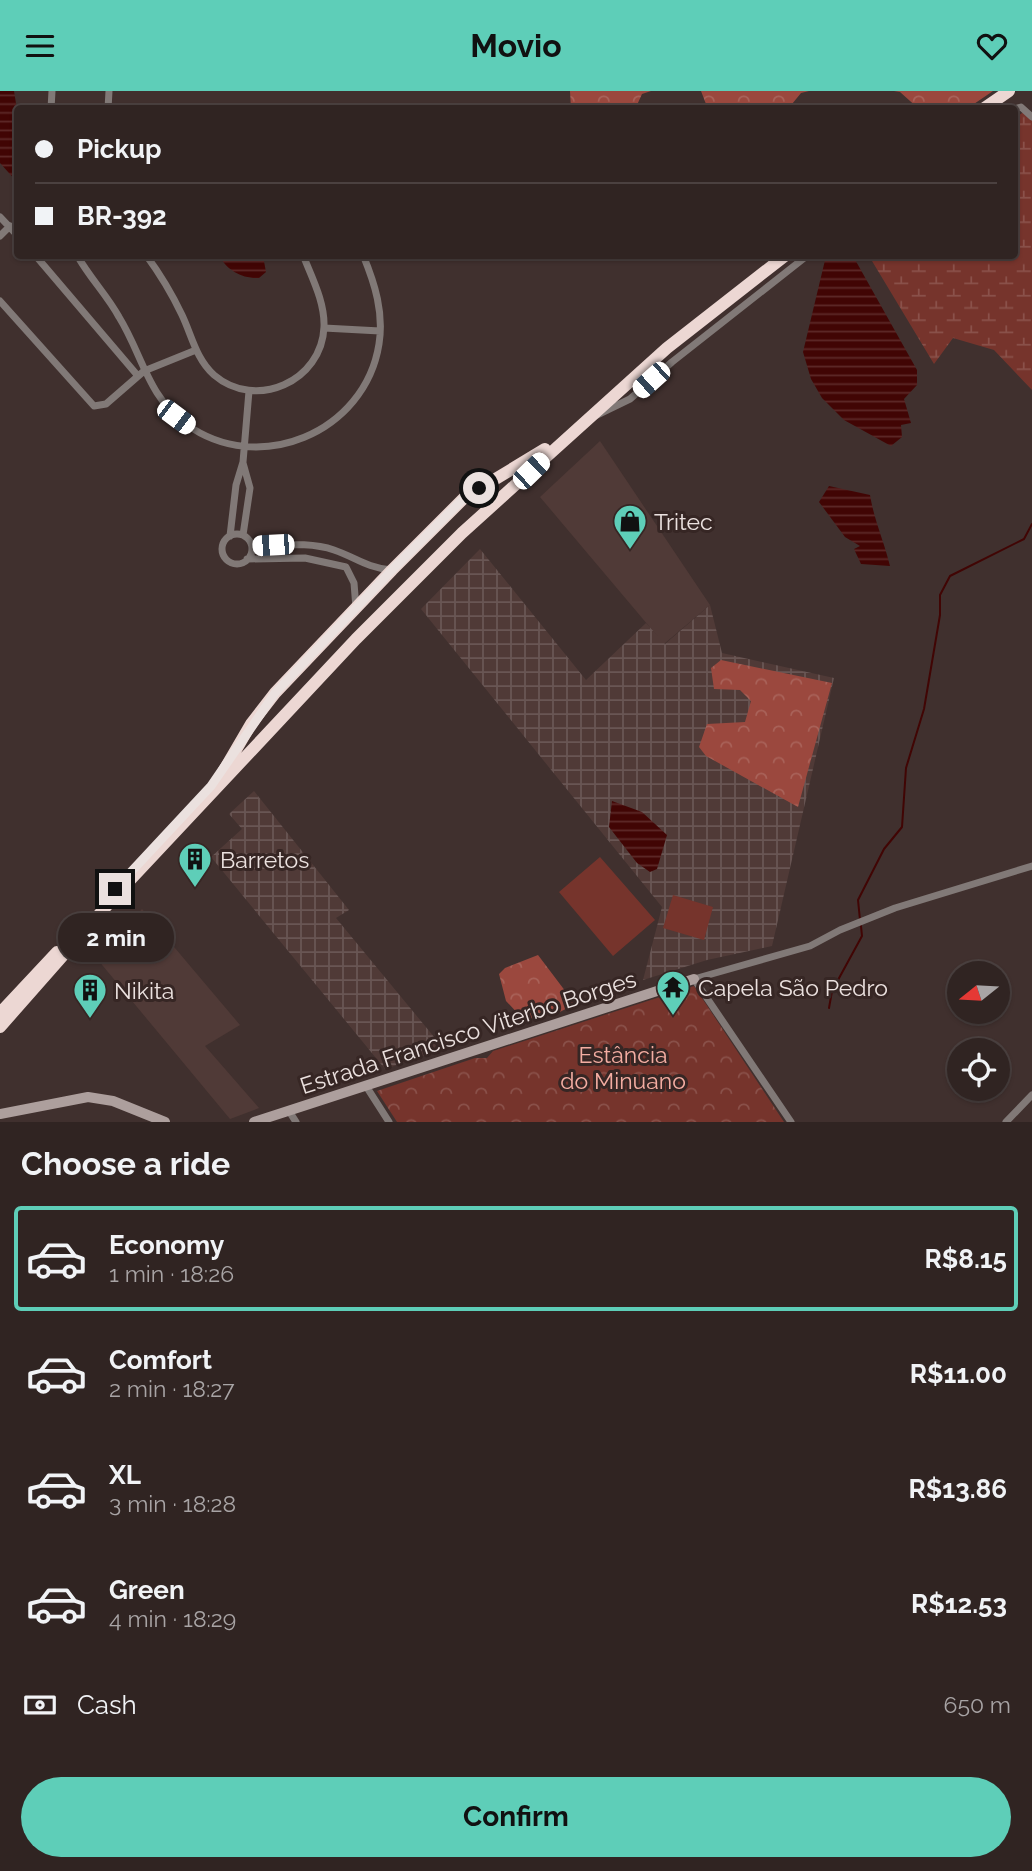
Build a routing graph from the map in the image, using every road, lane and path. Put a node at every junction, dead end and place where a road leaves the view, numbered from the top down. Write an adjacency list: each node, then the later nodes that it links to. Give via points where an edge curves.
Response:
1 (1009, 91): 3 (highway)
2 (1016, 91): 4 (highway)
3 (989, 105)
4 (997, 105)
5 (1018, 108): 6 (street)
6 (1032, 117)
7 (0, 216): 8 (street)
8 (10, 226): 9 (street); 10 (street)
9 (14, 231)
10 (0, 236)
11 (39, 259): 23 (street)
12 (80, 259): 23 (street, via 119,316)
13 (149, 259): 22 (street, via 174,299)
14 (305, 259): 20 (street, via 318,292)
15 (364, 259): 21 (street, via 376,293)
16 (778, 259): 25 (highway)
17 (778, 259): 28 (highway, via 665,346 555,443 479,488)
18 (803, 259): 25 (street, via 630,399)
19 (0, 301): 23 (street, via 91,405 104,405)
20 (324, 328): 21 (street); 24 (street, via 316,356 303,373 278,388)
21 (380, 331): 26 (street, via 366,383 341,415 295,442)
22 (196, 350): 23 (street); 24 (street, via 219,379)
23 (141, 374): 26 (street, via 187,425 212,439)
24 (249, 391): 26 (street)
25 (589, 418): 29 (highway)
26 (244, 447): 27 (street)
27 (243, 462): 30 (street, via 250,488); 31 (street)
28 (448, 514): 29 (highway, via 456,517); 34 (highway)
29 (462, 533): 37 (highway)
30 (243, 535): 31 (street); 32 (street)
31 (230, 536): 33 (street, via 222,548 226,558 234,563)
32 (252, 546): 33 (street); 34 (street, via 310,545 335,550 369,567)
33 (247, 559): 35 (street, via 304,558 346,567 354,583)
34 (392, 570): 35 (highway)
35 (356, 609): 36 (highway)
36 (275, 693): 37 (highway, via 278,704); 40 (highway, via 211,786)
37 (290, 711): 41 (highway, via 118,893)
38 (1032, 866): 39 (street, via 895,908 810,946)
39 (694, 979): 42 (street, Estrada Francisco Viterbo Borges); 50 (street)
40 (0, 1013)
41 (0, 1027)
42 (366, 1086): 44 (street, Estrada Francisco Viterbo Borges); 49 (street)
43 (1032, 1095): 51 (street)
44 (289, 1111): 47 (street, Estrada Francisco Viterbo Borges); 48 (street)
45 (0, 1114): 46 (street, via 67,1099 99,1098)
46 (164, 1122)
47 (254, 1122)
48 (296, 1122)
49 (388, 1122)
50 (791, 1122)
51 (1006, 1122)

